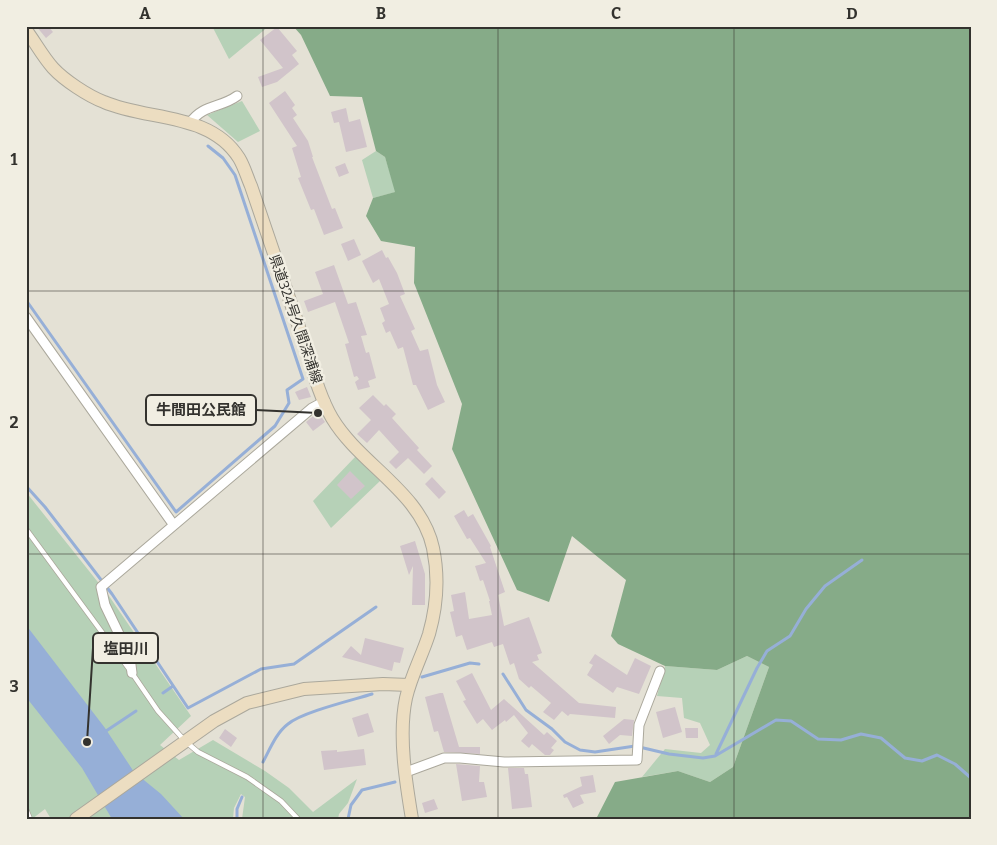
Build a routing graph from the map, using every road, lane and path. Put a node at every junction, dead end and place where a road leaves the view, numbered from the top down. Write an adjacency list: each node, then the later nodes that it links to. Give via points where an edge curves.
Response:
1 (26, 30): 3 (main road, 県道324号久間深浦線, via 53,68 76,86 104,102)
2 (237, 96): 3 (street, via 196,115)
3 (190, 124): 5 (main road, 県道324号久間深浦線, via 224,140 239,158)
4 (26, 317): 6 (street)
5 (325, 401): 6 (street, via 312,408); 10 (main road, 県道324号久間深浦線, via 348,438 407,500 423,522 432,546 437,576 436,604)
6 (173, 524): 9 (street, via 101,587 104,605 130,657)
7 (26, 529): 9 (lane)
8 (660, 671): 12 (street, via 639,725 637,760 524,762 444,758)
9 (132, 673): 11 (lane, via 158,711)
10 (409, 685): 11 (main road, via 304,689 257,700 214,721); 12 (main road, 県道324号久間深浦線, via 403,733)
11 (185, 741): 15 (main road); 16 (lane, via 198,752 247,777 281,801)
12 (406, 772): 17 (main road, 県道324号久間深浦線)
13 (26, 809): 14 (lane)
14 (30, 819)
15 (76, 819)
16 (298, 819)
17 (412, 819)

